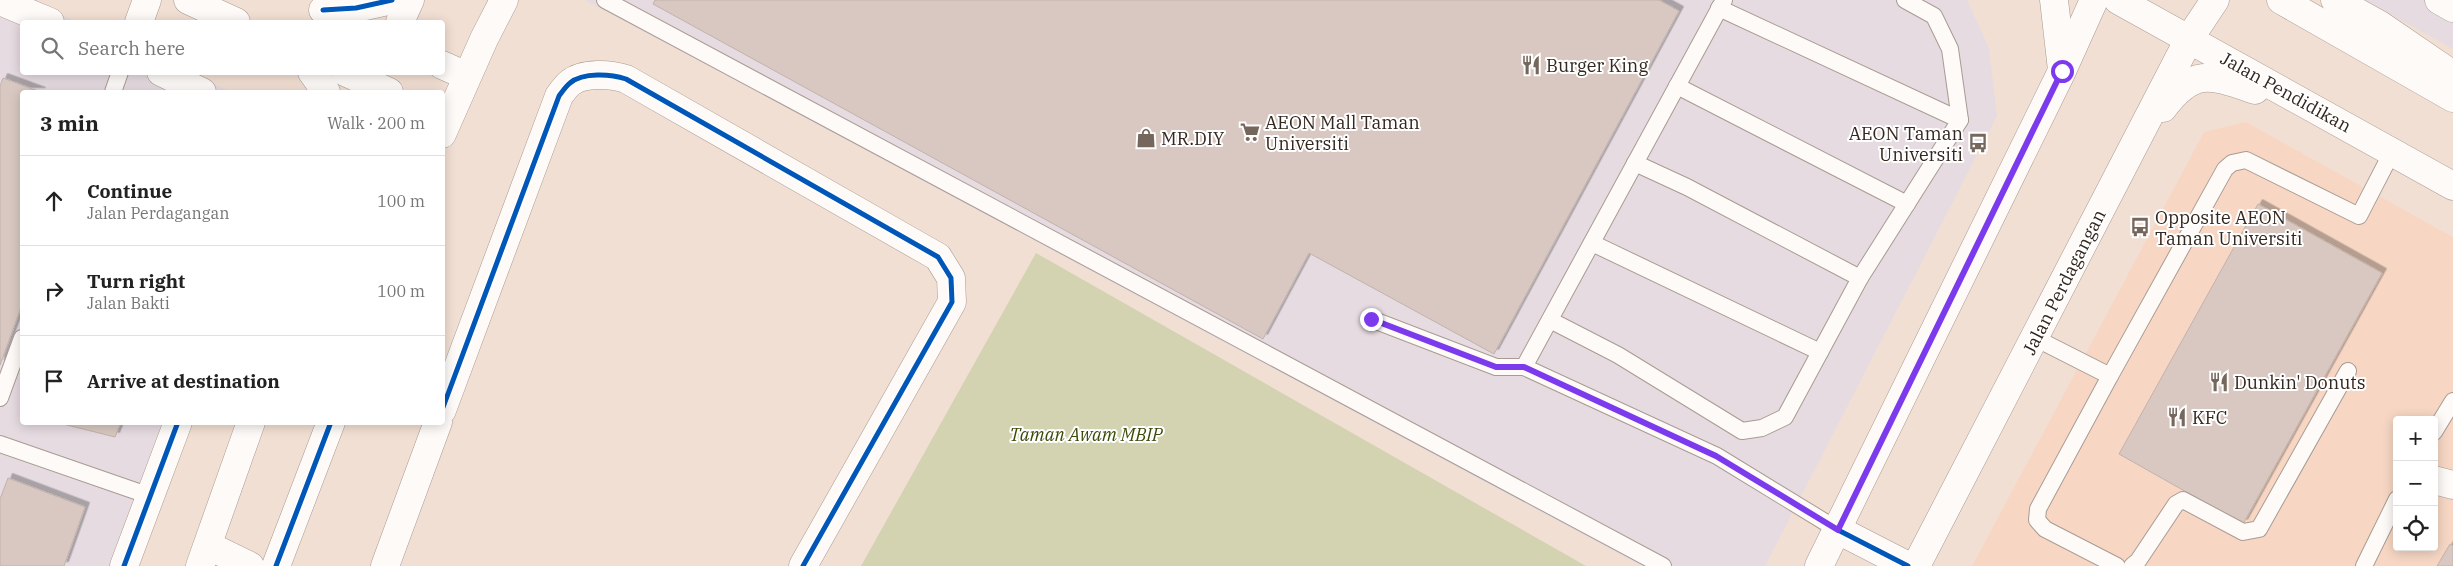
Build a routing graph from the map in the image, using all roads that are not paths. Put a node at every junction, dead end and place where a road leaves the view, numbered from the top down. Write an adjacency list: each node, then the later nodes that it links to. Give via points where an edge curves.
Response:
1 (147, 0): 20 (street)
2 (188, 0): 21 (street)
3 (392, 0): 17 (street, via 356,8)
4 (410, 0): 23 (street)
5 (504, 0): 31 (street)
6 (604, 0): 77 (lane)
7 (1905, 0): 40 (lane, via 1934,16 1946,41)
8 (2054, 0): 26 (street)
9 (2094, 0): 26 (street)
10 (2118, 0): 24 (street, Jalan Pendidikan)
11 (2215, 0): 24 (street, Jalan Perdagangan)
12 (2281, 0): 38 (street)
13 (2335, 0): 32 (street, via 2380,25)
14 (2438, 0): 18 (street)
15 (0, 1): 19 (street)
16 (1722, 4): 34 (lane); 40 (lane)
17 (312, 5): 22 (street)
18 (2453, 8)
19 (45, 20)
20 (140, 20)
21 (232, 20)
22 (346, 20)
23 (401, 20)
24 (2189, 39): 39 (street, Jalan Pendidikan); 42 (street, Jalan Perdagangan)
25 (445, 66): 31 (street)
26 (2062, 71): 70 (street)
27 (119, 75): 35 (lane)
28 (167, 75): 36 (street)
29 (314, 75): 37 (street)
30 (352, 75): 33 (street)
31 (467, 76): 41 (street)
32 (2453, 76)
33 (380, 86)
34 (1677, 86): 44 (lane); 46 (lane)
35 (114, 90)
36 (198, 90)
37 (325, 90)
38 (2453, 98)
39 (2319, 110): 42 (street, via 2218,77 2194,79 2175,92); 43 (street, Jalan Pendidikan)
40 (1960, 120): 46 (lane)
41 (445, 121)
42 (2133, 148): 51 (street, Jalan Perdagangan)
43 (2392, 152): 45 (street, Jalan Pendidikan); 56 (lane, via 2359,216 2246,160 2232,163 2225,169)
44 (1635, 163): 47 (lane); 48 (lane)
45 (2453, 186)
46 (1907, 204): 48 (lane)
47 (1592, 243): 50 (lane); 53 (lane)
48 (1860, 278): 53 (lane)
49 (1371, 319): 54 (lane, via 1496,367)
50 (1550, 320): 53 (lane, via 1618,355 1742,431 1762,428 1785,418); 54 (lane)
51 (2035, 338): 56 (lane); 80 (street, Jalan Perdagangan)
52 (20, 343): 57 (lane)
53 (1820, 352)
54 (1524, 367): 70 (lane, via 1716,456)
55 (2348, 371): 82 (lane, via 2259,529 2243,532 2184,500 2176,504 2138,562)
56 (2110, 376): 81 (lane, via 2038,509 2037,520 2045,529)
57 (0, 398)
58 (2453, 401): 64 (lane)
59 (445, 402): 76 (street, via 559,96 570,82 584,78 613,75 626,79 938,257 951,278 952,302)
60 (177, 425): 68 (street)
61 (250, 425): 71 (street)
62 (330, 425): 74 (street)
63 (437, 425): 75 (street)
64 (2438, 425)
65 (0, 444): 68 (lane)
66 (2438, 481): 67 (street)
67 (2453, 485)
68 (150, 496): 72 (street)
69 (2394, 506): 83 (lane)
70 (1838, 530): 78 (street); 79 (street)
71 (204, 556): 73 (street)
72 (124, 566)
73 (250, 566)
74 (276, 566)
75 (385, 566)
76 (803, 566)
77 (1663, 566)
78 (1819, 566)
79 (1908, 566)
80 (1916, 566)
81 (2117, 566)
82 (2132, 566)
83 (2364, 566)

